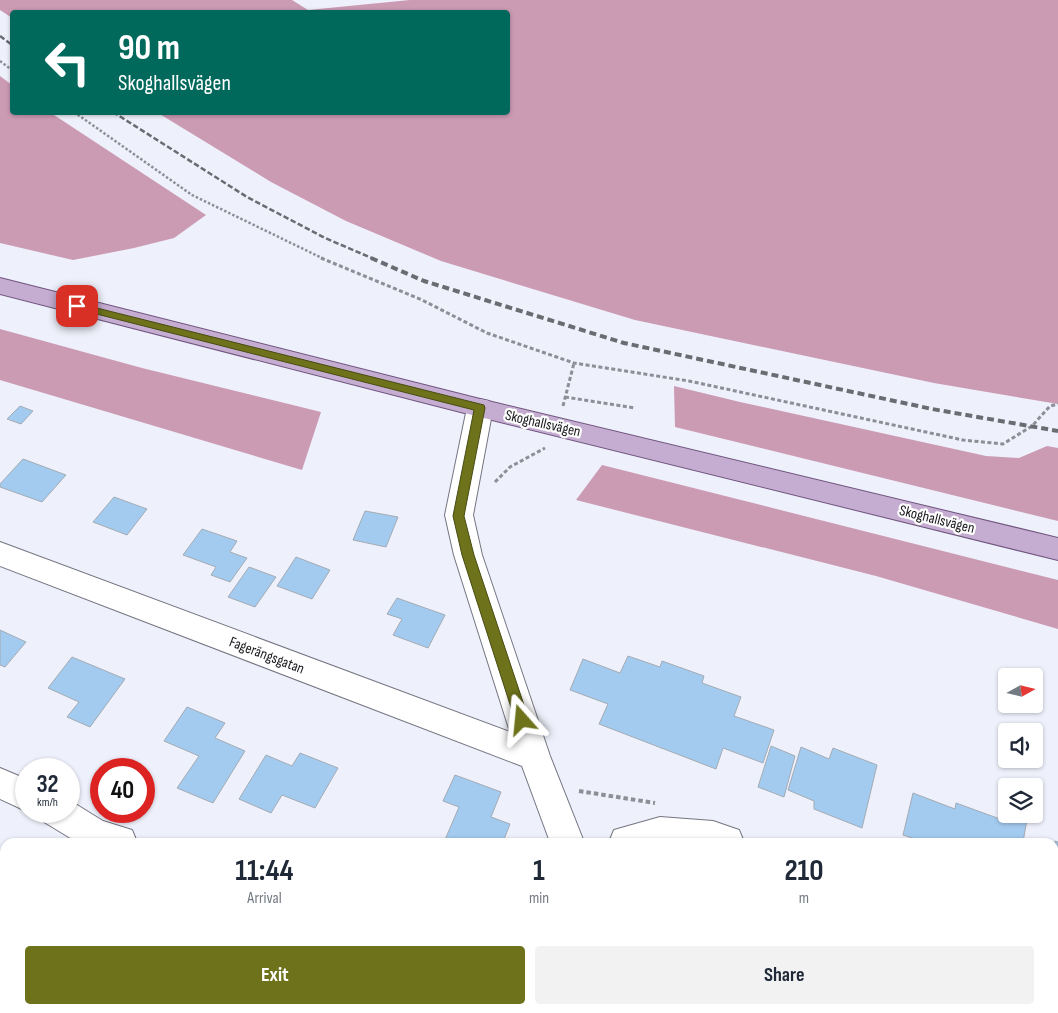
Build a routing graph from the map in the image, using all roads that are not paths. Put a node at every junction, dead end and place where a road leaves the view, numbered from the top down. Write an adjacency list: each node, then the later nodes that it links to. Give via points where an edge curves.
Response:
1 (0, 286): 2 (main road, Skoghallsvägen)
2 (480, 408): 3 (main road, Skoghallsvägen); 5 (street, via 458,516)
3 (1058, 549)
4 (0, 554): 5 (street, Fagerängsgatan)
5 (534, 756): 10 (street)
6 (0, 783): 7 (street)
7 (15, 790)
8 (75, 823): 9 (street)
9 (100, 838)
10 (565, 838)
11 (641, 838): 12 (street, via 660,833)
12 (716, 838)

